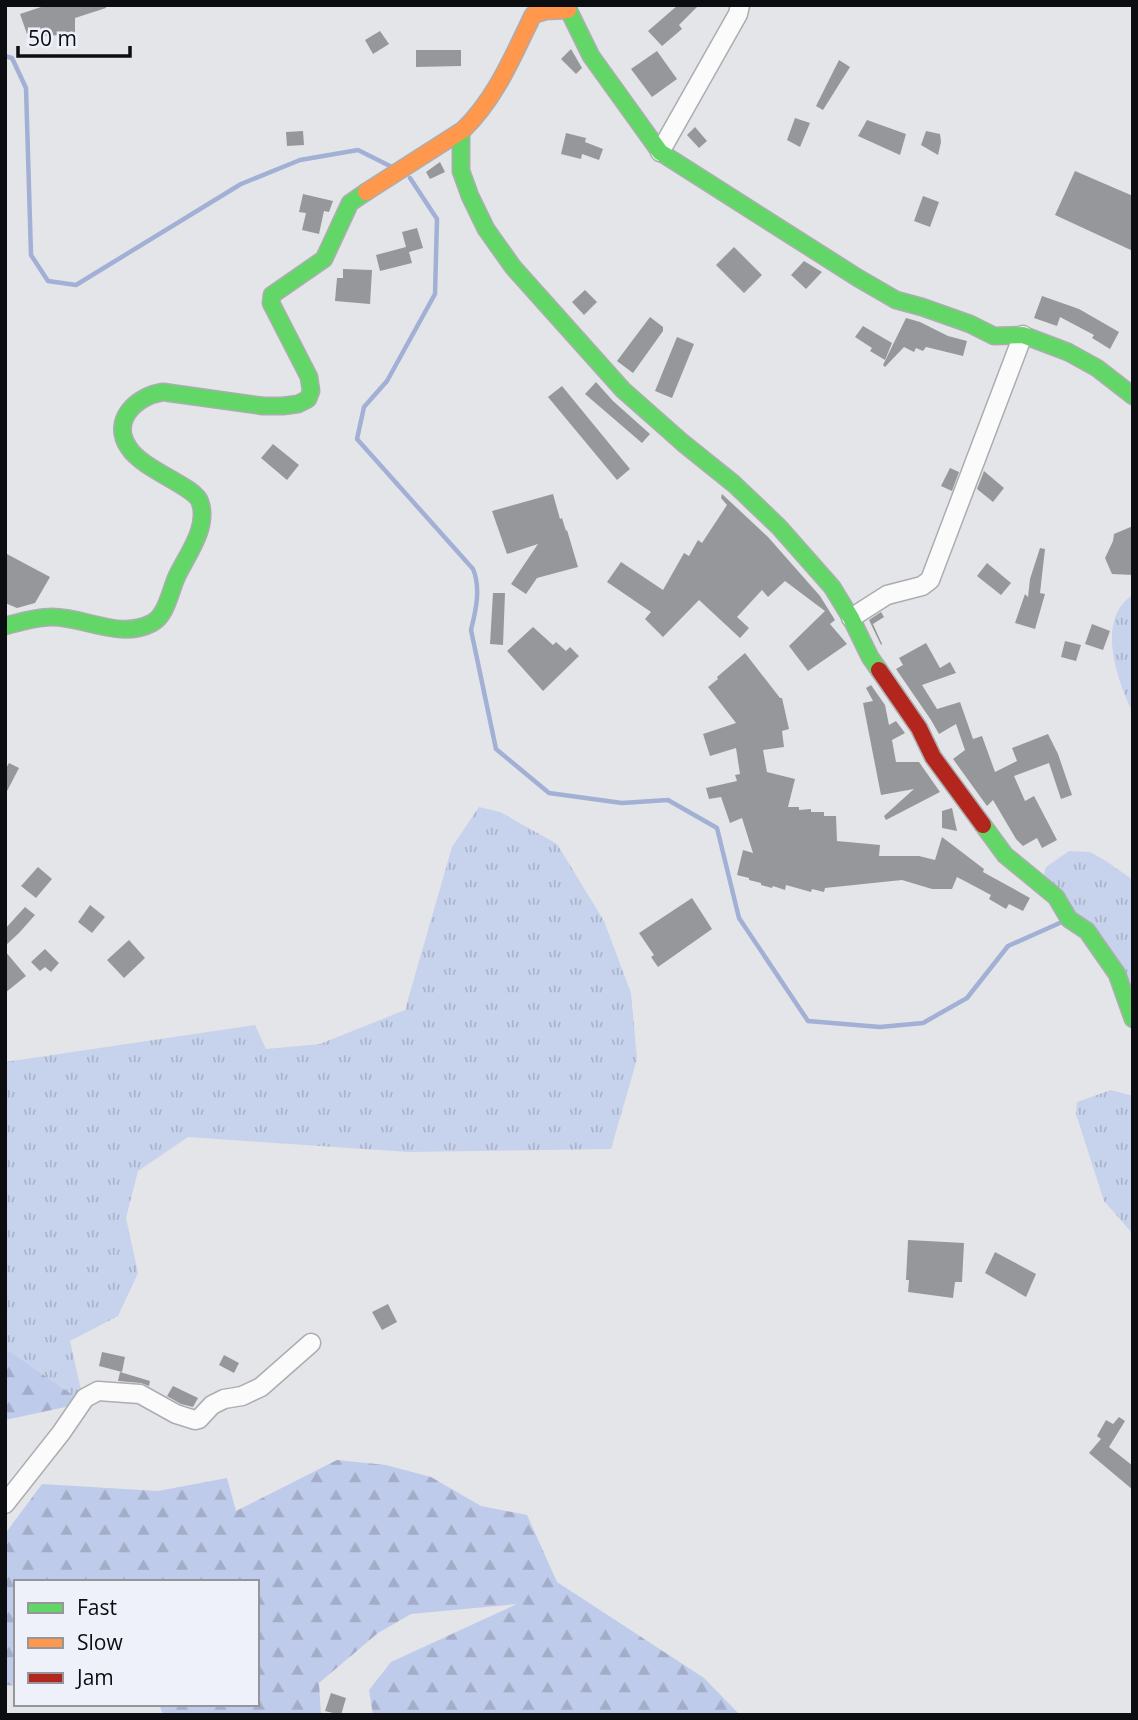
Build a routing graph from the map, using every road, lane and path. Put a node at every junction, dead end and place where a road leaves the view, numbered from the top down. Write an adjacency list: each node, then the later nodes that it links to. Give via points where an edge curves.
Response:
1 (740, 5): 4 (street)
2 (567, 8): 3 (street, via 533,15 490,101); 4 (street, via 591,55)
3 (461, 133): 7 (street, via 461,171 466,184 486,229 513,267 623,390 779,527 832,587); 8 (street, via 350,202 324,259 272,295 271,303 309,377 306,401 247,406 156,392 131,408 123,420 123,442 133,454 196,494 201,503 194,543 156,620 139,629 56,616)
4 (660, 152): 5 (street, via 896,300 994,336)
5 (1023, 335): 6 (street, via 1097,368); 7 (street, via 930,580 887,595)
6 (1133, 396)
7 (851, 618): 9 (street, via 933,757 1005,855 1056,897 1069,919 1087,931 1117,974)
8 (5, 626)
9 (1133, 1018)
10 (311, 1343): 11 (street, via 261,1387 212,1405 200,1419 176,1414 140,1394 98,1391 85,1398)
11 (5, 1504)

